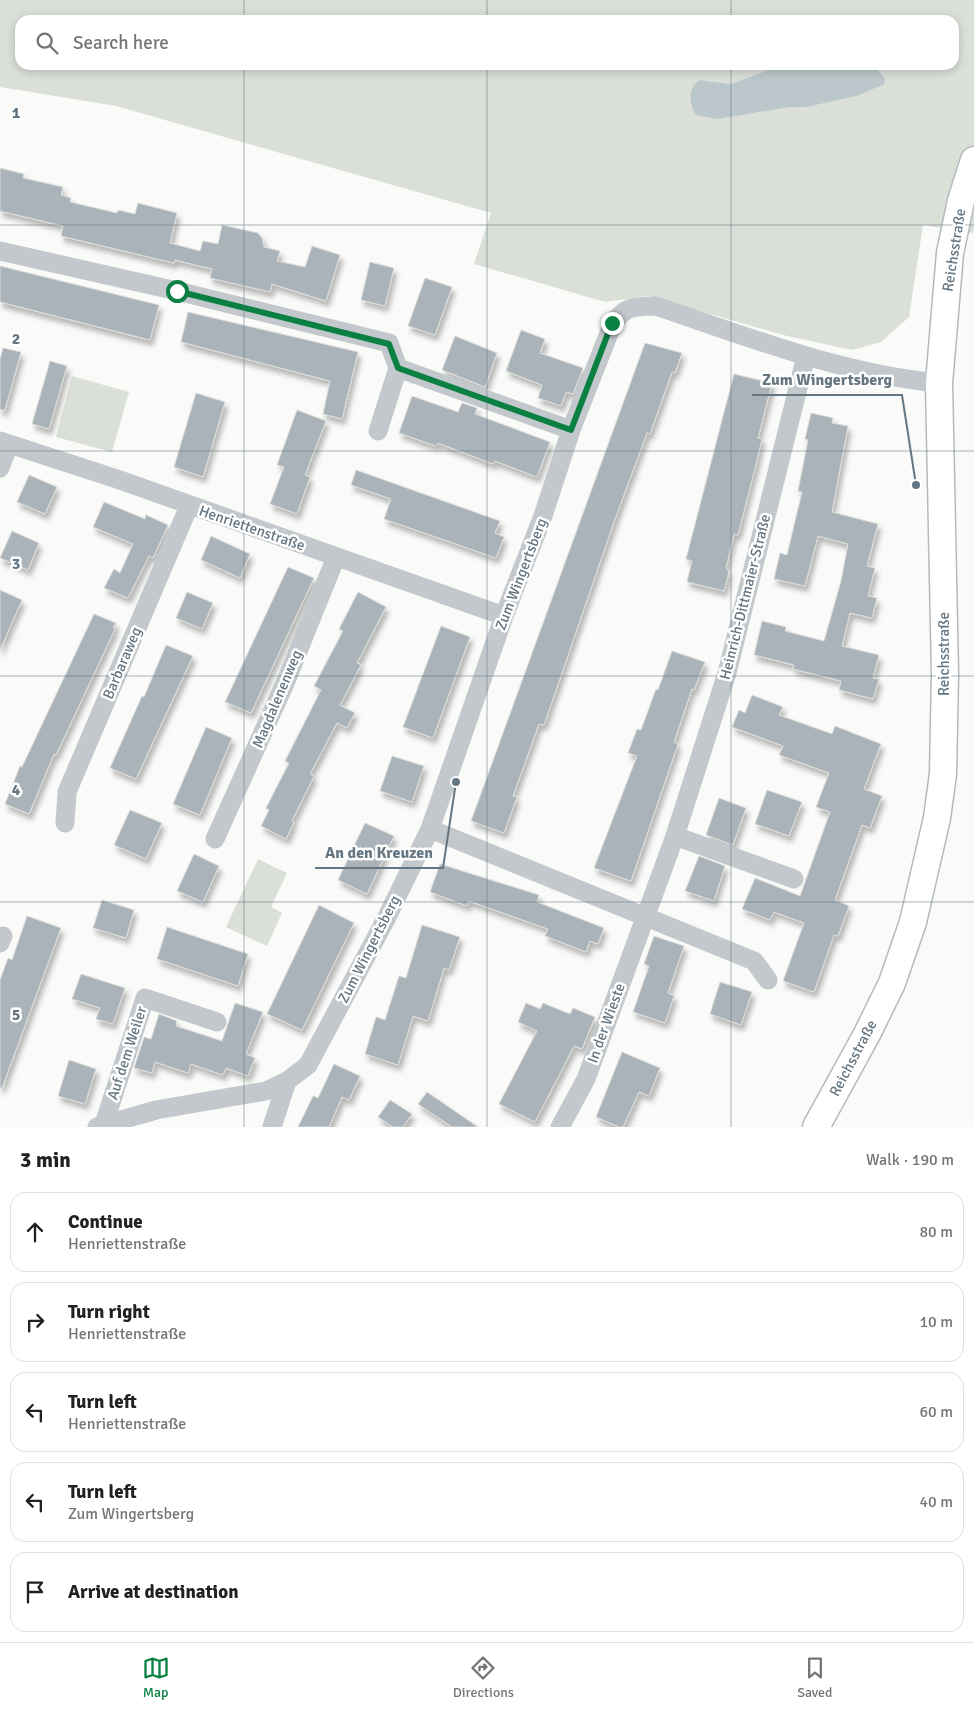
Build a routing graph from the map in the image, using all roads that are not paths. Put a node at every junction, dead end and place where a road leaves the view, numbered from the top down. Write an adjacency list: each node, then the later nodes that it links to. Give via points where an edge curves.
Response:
1 (974, 160): 5 (main road, Reichsstraße, via 950,253)
2 (0, 252): 4 (street, via 389,344)
3 (806, 356): 5 (street, Zum Wingertsberg, via 908,380); 6 (street, Zum Wingertsberg, via 656,306 632,307 622,311 612,323); 15 (street, Heinrich-Dittmaier-Straße, via 727,672)
4 (398, 368): 6 (street); 7 (street)
5 (939, 383): 25 (main road, Reichsstraße, via 945,674 943,774 937,818 913,922 892,983)
6 (571, 430): 12 (street, Zum Wingertsberg, via 543,516)
7 (378, 431)
8 (4, 442): 9 (street); 10 (street, Henriettenstraße)
9 (0, 468)
10 (189, 506): 11 (street, Henriettenstraße); 13 (street, Barbaraweg, via 67,792)
11 (336, 557): 12 (street, Henriettenstraße); 16 (street, Magdalenenweg, via 286,681)
12 (504, 616): 14 (street, Zum Wingertsberg)
13 (65, 824)
14 (430, 829): 18 (street); 21 (street, Zum Wingertsberg, via 308,1065)
15 (675, 836): 17 (street); 18 (street, Heinrich-Dittmaier-Straße)
16 (215, 840)
17 (794, 879)
18 (645, 916): 19 (street, via 754,961); 24 (street, In der Wieste, via 586,1079)
19 (768, 980)
20 (217, 1022): 22 (street, Auf dem Weiler, via 145,998)
21 (287, 1081): 22 (street, Auf dem Weiler, via 266,1091 156,1110); 23 (street)
22 (100, 1126)
23 (272, 1127)
24 (560, 1127)
25 (816, 1127)

